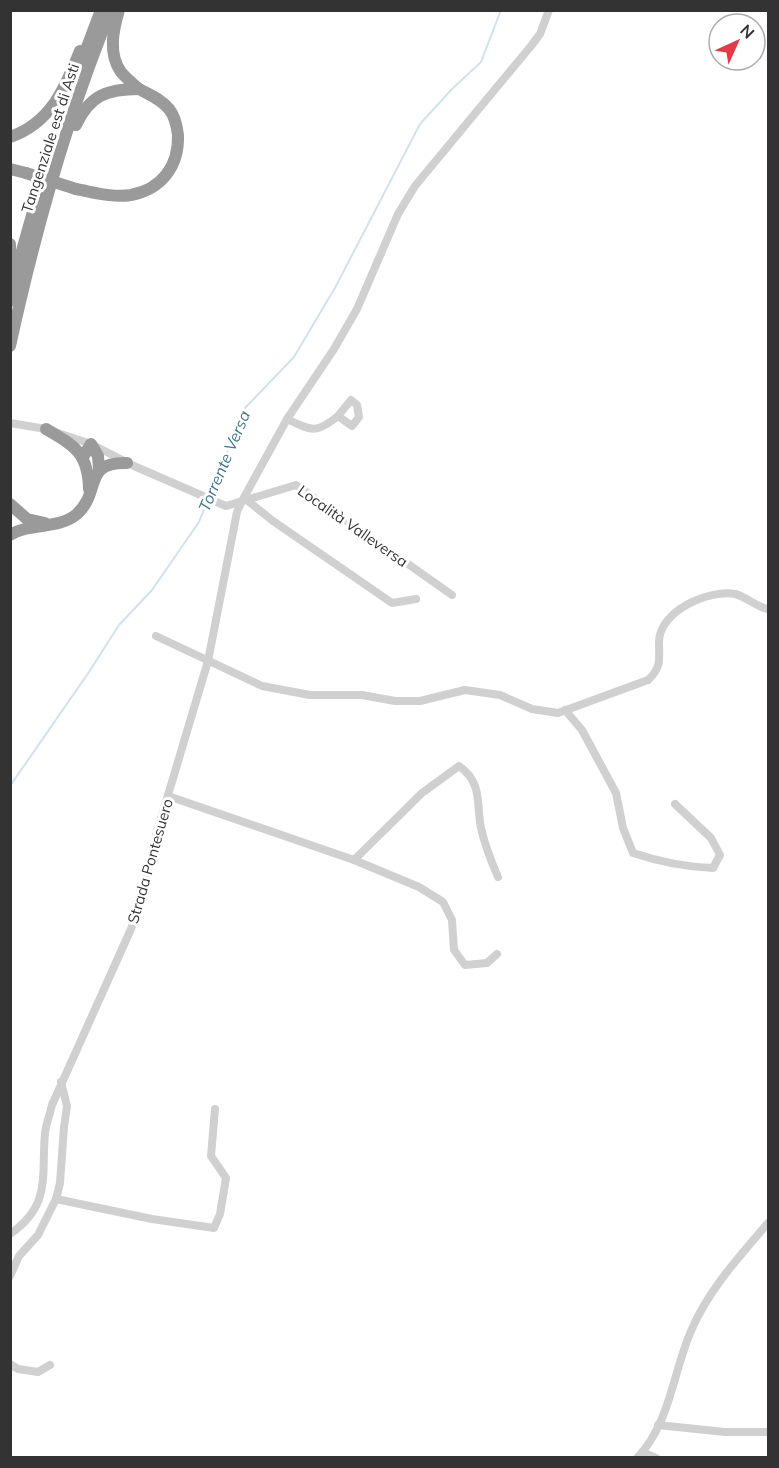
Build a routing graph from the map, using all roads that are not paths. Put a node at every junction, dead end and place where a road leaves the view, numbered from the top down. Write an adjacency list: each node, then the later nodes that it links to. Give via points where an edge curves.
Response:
1 (96, 10): 7 (highway, via 64,90 52,108 38,122)
2 (101, 10): 12 (highway, Tangenziale est di Asti, via 38,194)
3 (111, 10): 9 (highway, Tangenziale est di Asti)
4 (119, 10): 6 (highway, via 113,31 113,53 120,71)
5 (549, 10): 15 (street, Strada Pontesuero, via 531,46 415,186 398,214 357,309)
6 (139, 89): 8 (highway, bridge, via 171,110 177,128 174,164 151,189 130,195 104,194); 9 (highway, via 116,89 96,98 83,110 60,171)
7 (10, 137)
8 (10, 169)
9 (46, 195): 13 (highway, Tangenziale est di Asti)
10 (10, 244): 11 (highway)
11 (10, 258)
12 (10, 302)
13 (10, 346)
14 (338, 416): 15 (street, via 324,428 308,429)
15 (287, 419): 23 (street, Strada Pontesuero)
16 (13, 423): 17 (street)
17 (46, 429): 18 (street); 19 (highway, via 70,443)
18 (91, 444): 19 (highway); 20 (street); 21 (highway, via 98,456)
19 (83, 457): 22 (highway, via 89,472)
20 (127, 463): 21 (highway, via 111,463); 23 (street, via 226,506)
21 (99, 469): 22 (highway)
22 (90, 493): 25 (highway, via 73,517)
23 (244, 502): 27 (street, Località Valleversa, via 296,485); 28 (street, via 392,603); 31 (street, Strada Pontesuero, via 237,512)
24 (10, 504): 25 (highway, via 27,519)
25 (49, 524): 26 (highway)
26 (10, 535)
27 (452, 595)
28 (416, 599)
29 (768, 609): 32 (street, via 737,594 718,592 693,601 676,611 666,624 659,640 657,670 648,680)
30 (156, 636): 31 (street)
31 (208, 661): 32 (street, via 262,686 310,695 420,701 465,690 500,696 532,709); 33 (street, Strada Pontesuero)
32 (565, 710): 34 (street, via 582,730 616,793 633,853 659,862 713,867 720,855 711,838)
33 (168, 796): 35 (street); 38 (street, Strada Pontesuero, via 131,929)
34 (675, 804)
35 (354, 860): 36 (street, via 422,793 459,765 477,789 480,825); 37 (street, via 419,887 443,902 452,920 454,950 465,965 487,963)
36 (498, 877)
37 (497, 954)
38 (61, 1081): 40 (street, via 68,1106); 42 (street, Strada Pontesuero, via 45,1130 41,1197 34,1213)
39 (215, 1108): 40 (street, via 211,1156 226,1178 214,1228)
40 (56, 1199): 43 (street, via 38,1235 19,1256)
41 (768, 1224): 46 (street, via 701,1308)
42 (10, 1234)
43 (10, 1276)
44 (10, 1364): 45 (street, via 38,1372)
45 (50, 1365)
46 (658, 1425): 47 (street); 48 (street)
47 (768, 1432)
48 (640, 1455): 49 (street)
49 (656, 1458)

